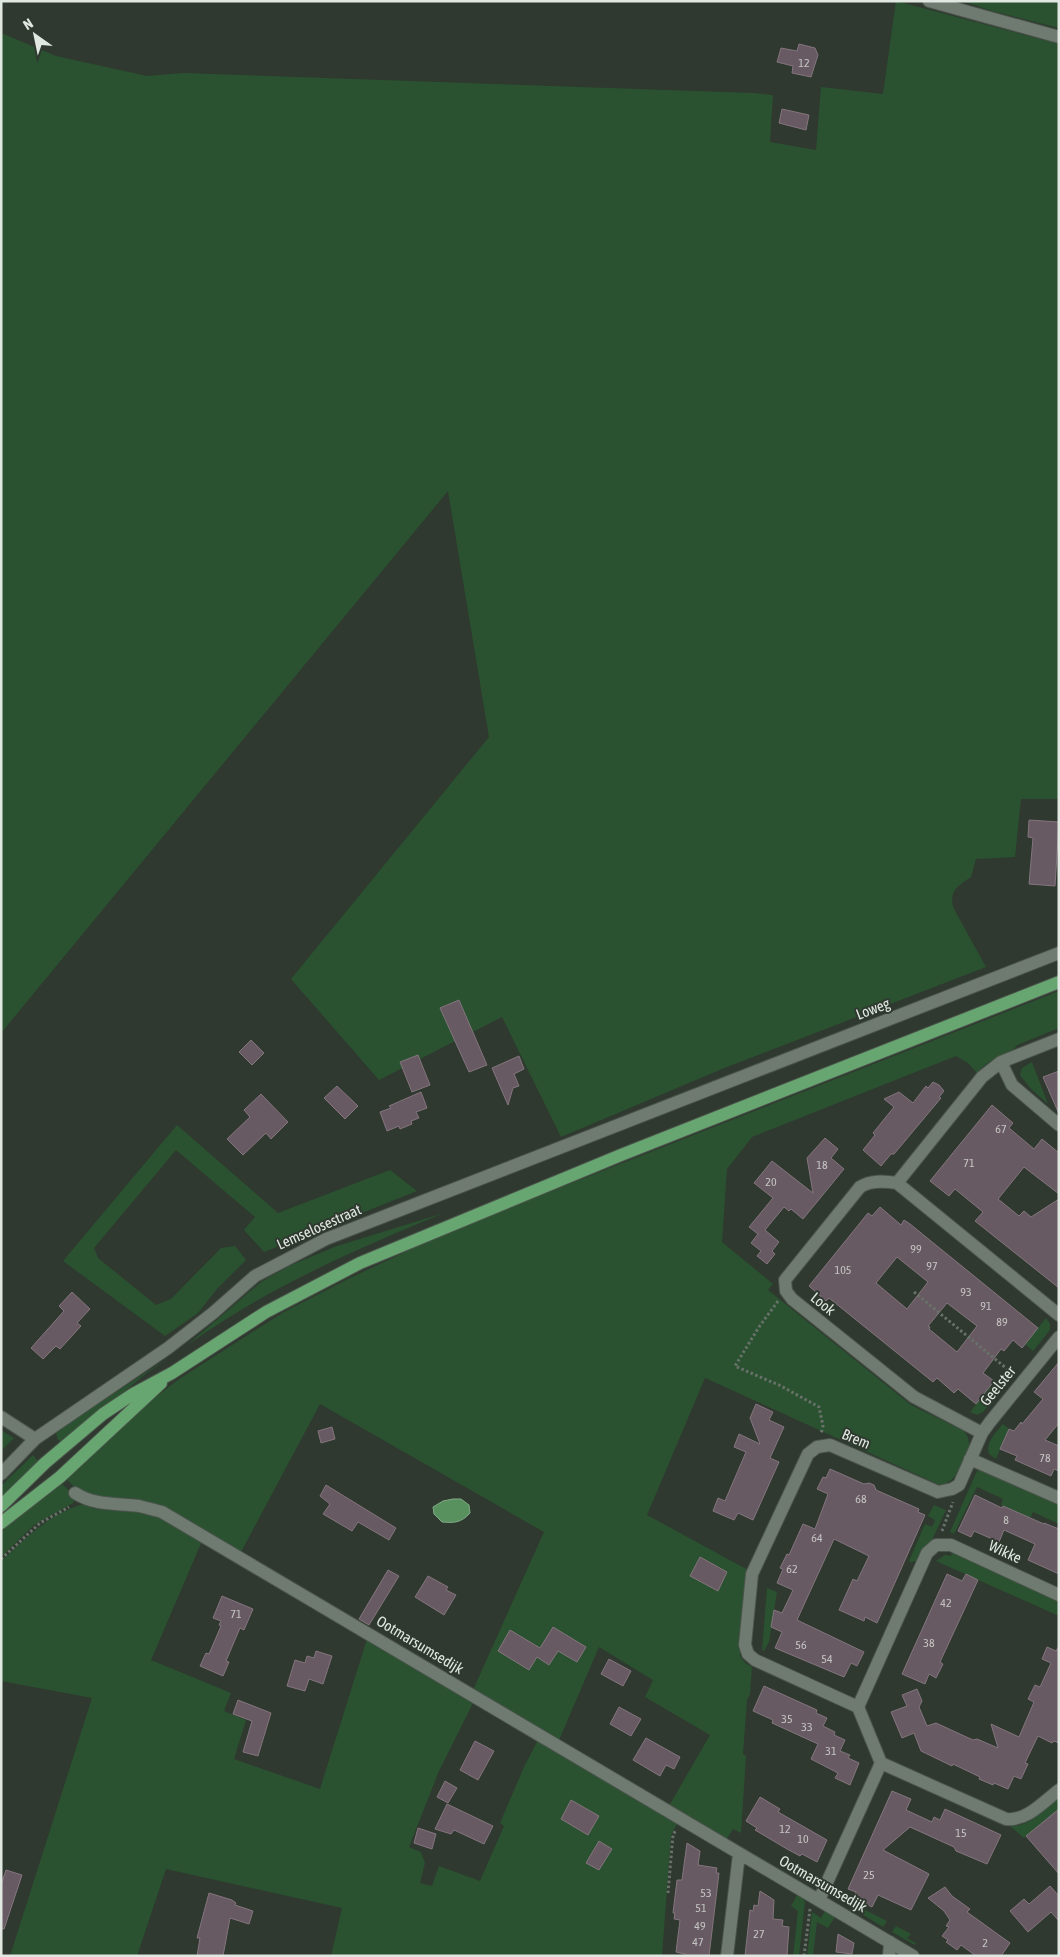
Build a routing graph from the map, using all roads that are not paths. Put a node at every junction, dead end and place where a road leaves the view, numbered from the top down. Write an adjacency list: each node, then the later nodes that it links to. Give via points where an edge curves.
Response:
1 (929, 1): 2 (street)
2 (1056, 36)
3 (1059, 953): 7 (street, Loweg)
4 (1059, 982): 12 (main road, via 621,1154 360,1263 266,1312)
5 (1059, 1039): 6 (street)
6 (1001, 1062): 8 (street, via 1012,1085); 9 (street, via 982,1077)
7 (699, 1094): 15 (street, Lemselosestraat, via 326,1239 271,1266 168,1348)
8 (1059, 1125)
9 (896, 1183): 10 (street); 14 (street, Look, via 875,1182 860,1187 786,1280 786,1291 792,1300 914,1397)
10 (1059, 1315)
11 (1059, 1337): 14 (street, Geelster)
12 (172, 1373): 21 (main road, via 103,1414); 22 (main road, via 86,1454)
13 (1, 1417): 15 (street)
14 (982, 1433): 16 (street, Geelster)
15 (35, 1439): 17 (street, Lemselosestraat)
16 (970, 1459): 18 (street, Geelster, via 959,1485); 20 (street)
17 (1, 1474)
18 (952, 1489): 24 (street, Brem, via 938,1492 830,1445 817,1447 808,1454 752,1574 745,1644 748,1654)
19 (79, 1495): 27 (street, Ootmarsumsedijk, via 96,1502 162,1512)
20 (1059, 1498)
21 (1, 1506)
22 (1, 1523)
23 (1059, 1595): 24 (street, Wikke, via 952,1545 936,1545 928,1553)
24 (858, 1707): 25 (street)
25 (881, 1762): 26 (street, via 1006,1819 1024,1817); 28 (street)
26 (1059, 1790)
27 (739, 1854): 28 (street, Ootmarsumsedijk); 30 (street)
28 (815, 1898): 29 (street, Ootmarsumsedijk)
29 (890, 1942): 31 (street); 32 (street, Ootmarsumsedijk)
30 (727, 1956)
31 (889, 1956)
32 (912, 1956)

